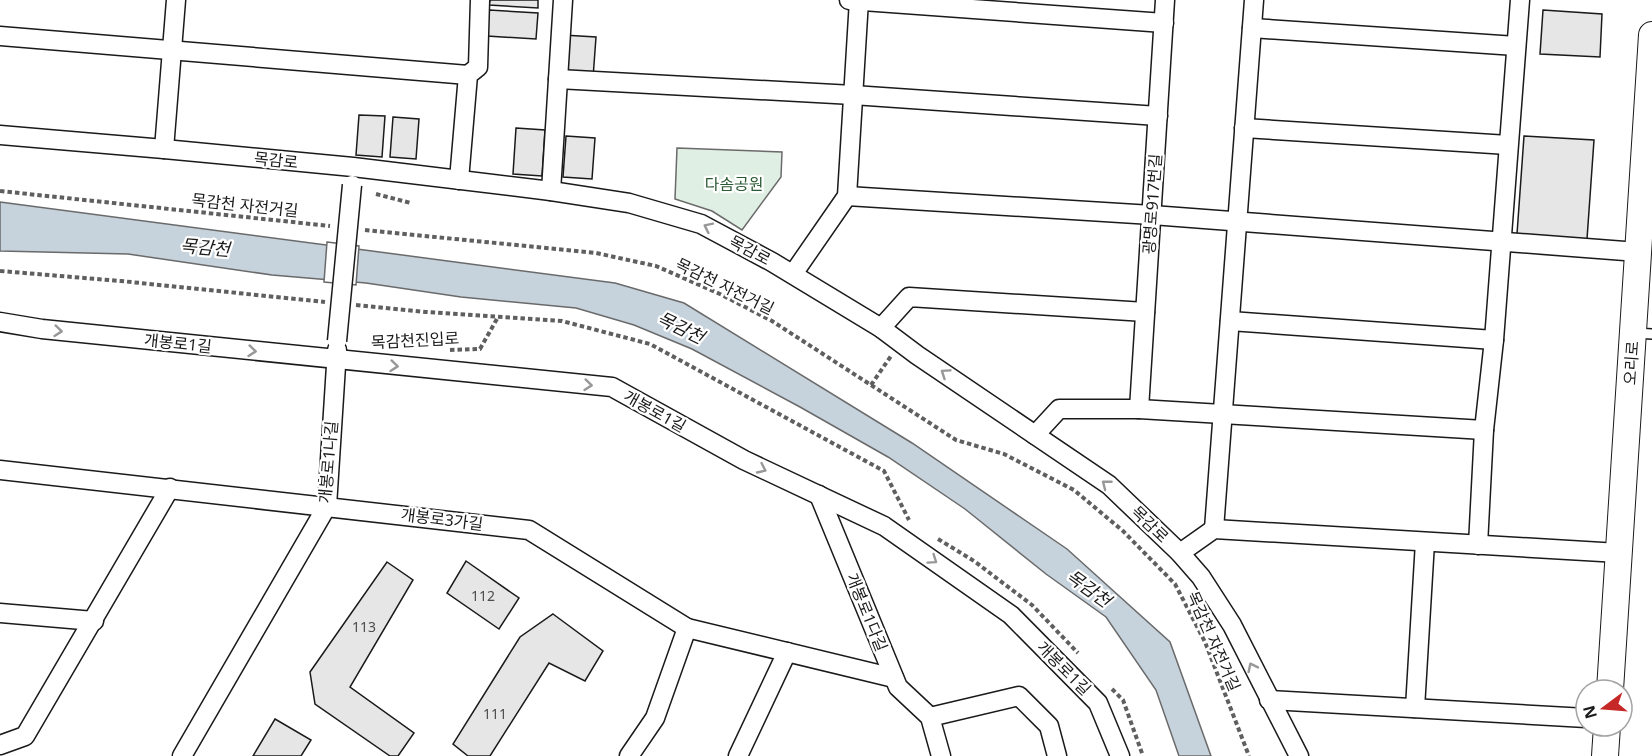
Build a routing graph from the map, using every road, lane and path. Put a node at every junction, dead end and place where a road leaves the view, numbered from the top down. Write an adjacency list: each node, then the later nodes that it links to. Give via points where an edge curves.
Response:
1 (176, 0): 14 (street)
2 (480, 0): 15 (street, via 478,67)
3 (563, 0): 16 (street)
4 (849, 0): 5 (street)
5 (859, 0): 9 (street); 17 (street)
6 (1166, 0): 9 (street, 광명로917번길)
7 (1254, 0): 10 (street)
8 (1520, 0): 13 (street)
9 (1164, 23): 18 (street, 광명로917번길)
10 (1251, 28): 13 (street); 19 (street)
11 (0, 36): 14 (street)
12 (1652, 37): 25 (main road, 오리로)
13 (1516, 46): 21 (street)
14 (172, 50): 15 (street); 22 (street)
15 (468, 75): 24 (street)
16 (558, 79): 17 (street); 27 (street)
17 (853, 95): 18 (street); 29 (street)
18 (1158, 116): 31 (street, 광명로917번길)
19 (1244, 128): 21 (street); 32 (street)
20 (0, 135): 22 (street, 목감로)
21 (1508, 145): 35 (street)
22 (164, 149): 23 (street, 목감로)
23 (353, 176): 24 (street, 목감로); 47 (street, 개봉로1나길, bridge)
24 (459, 180): 27 (street, 목감로)
25 (1647, 185): 36 (main road, 오리로)
26 (0, 191): 33 (path, 목감천 자전거길)
27 (551, 191): 37 (street, 목감로, one-way to 27, via 701,224 629,203)
28 (376, 194): 30 (path)
29 (847, 196): 31 (street); 37 (street)
30 (411, 203)
31 (1152, 215): 32 (street); 38 (street, 광명로917번길)
32 (1237, 222): 35 (street); 40 (street)
33 (331, 226)
34 (354, 229): 48 (path, 목감천 자전거길, via 596,253 656,266 772,321)
35 (1501, 242): 36 (street); 44 (street)
36 (1638, 252): 43 (main road, 오리로)
37 (793, 274): 42 (street, 목감로)
38 (1145, 312): 42 (street, via 909,297); 49 (street, 광명로917번길)
39 (498, 317): 46 (path, 목감천진입로, via 480,349)
40 (1230, 321): 44 (street); 50 (street)
41 (0, 322): 47 (street, 개봉로1길, one-way to 47)
42 (881, 328): 45 (street, 목감로)
43 (1642, 333): 61 (main road, 오리로)
44 (1494, 340): 51 (street)
45 (900, 343): 48 (path); 52 (street, 목감로, one-way to 45)
46 (447, 350)
47 (336, 360): 55 (street, 개봉로1길, one-way to 55, via 612,387 744,460); 56 (street, 개봉로1나길)
48 (871, 385): 80 (path, 목감천 자전거길, via 956,440 1004,454 1074,490 1123,531 1175,584 1205,642)
49 (1139, 409): 50 (street); 52 (street, via 1059,409)
50 (1223, 415): 51 (street); 57 (street)
51 (1484, 430): 59 (street)
52 (1035, 435): 60 (street, 목감로, one-way to 52, via 1109,485)
53 (0, 470): 54 (street, 개봉로3가길)
54 (170, 489): 56 (street, 개봉로3가길); 63 (street)
55 (819, 495): 66 (street, 개봉로1다길); 79 (street, 개봉로1길, one-way to 79, via 885,526 1011,615 1098,702)
56 (327, 506): 64 (street, 개봉로3가길, via 529,530); 74 (street, 개봉로1나길)
57 (1214, 529): 58 (street); 60 (street)
58 (1425, 542): 59 (street); 69 (street)
59 (1478, 545): 61 (street)
60 (1180, 553): 68 (street, 목감로, one-way to 60, via 1232,625)
61 (1619, 553): 67 (main road, 오리로)
62 (0, 613): 63 (street)
63 (94, 621): 73 (street, via 25,736)
64 (687, 628): 65 (street, 개봉로3가길); 75 (street, via 655,718)
65 (787, 652): 66 (street, 개봉로3가길); 76 (street)
66 (894, 678): 70 (street, 개봉로1다길, via 898,687)
67 (1611, 678)
68 (1269, 700): 69 (street); 81 (street, 목감로)
69 (1415, 708): 71 (street)
70 (930, 717): 77 (street); 78 (street, via 1019,696 1049,726)
71 (1574, 717)
72 (1606, 738): 82 (main road)
73 (0, 745)
74 (182, 756)
75 (629, 756)
76 (738, 756)
77 (941, 756)
78 (1056, 756)
79 (1120, 756)
80 (1249, 756)
81 (1299, 756)
82 (1605, 756)

